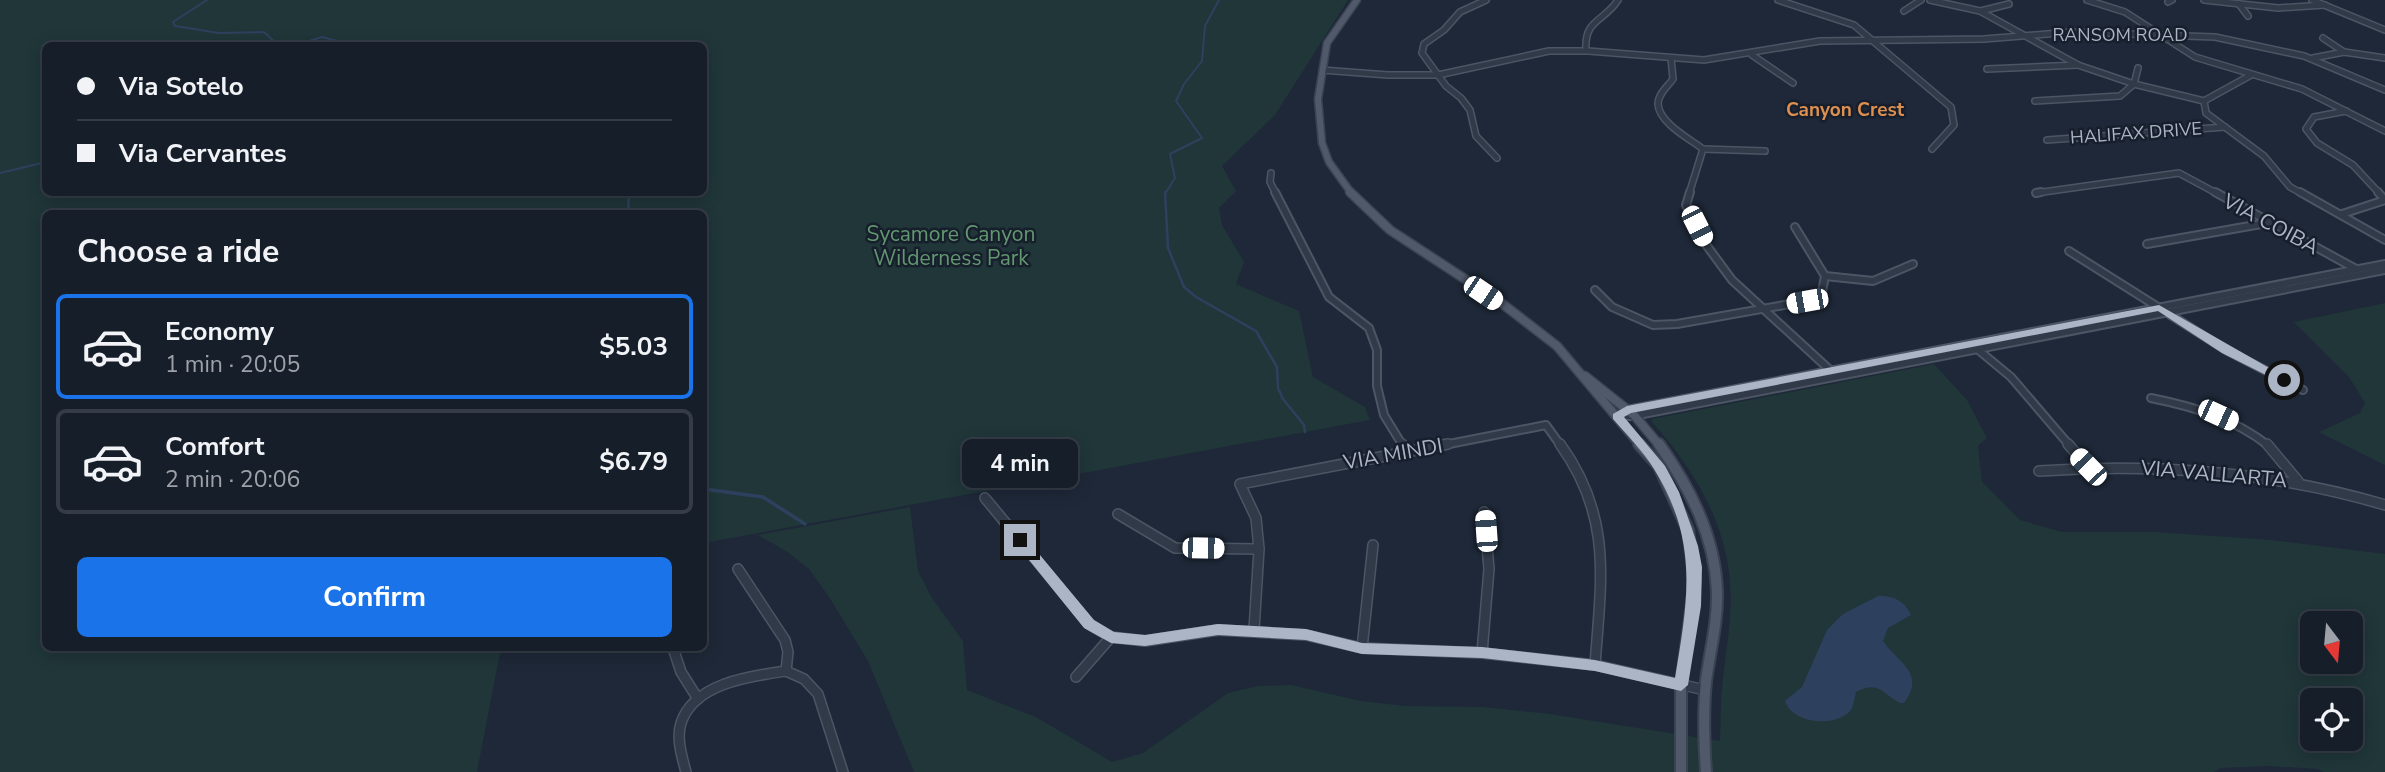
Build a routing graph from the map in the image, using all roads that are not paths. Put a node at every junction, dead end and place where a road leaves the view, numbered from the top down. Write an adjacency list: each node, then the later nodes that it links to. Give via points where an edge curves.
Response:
1 (1357, 0): 30 (main road, via 1323,51)
2 (1486, 0): 31 (street, via 1460,12 1424,44 1422,55)
3 (1618, 0): 21 (street, via 1587,28)
4 (1778, 0): 20 (street, via 1854,25)
5 (1921, 0): 13 (street)
6 (1930, 0): 14 (street)
7 (2087, 0): 17 (street, via 2125,12)
8 (2204, 0): 10 (street)
9 (2312, 0): 12 (street)
10 (2239, 4): 12 (street, via 2290,9); 15 (street)
11 (2009, 5): 14 (street)
12 (2325, 5): 16 (street)
13 (1904, 11)
14 (1980, 11): 18 (street)
15 (2248, 16)
16 (2385, 30)
17 (2158, 34): 18 (street, RANSOM ROAD); 25 (street, RANSOM ROAD, via 2230,39); 32 (street, via 2195,57)
18 (2024, 35): 20 (street, RANSOM ROAD); 27 (street)
19 (2323, 38): 22 (street)
20 (1874, 39): 23 (street, RANSOM ROAD, via 1796,43); 43 (street, via 1951,107 1954,125)
21 (1586, 50): 24 (street, RANSOM ROAD); 31 (street, RANSOM ROAD, via 1527,54)
22 (2344, 52): 25 (street); 26 (street)
23 (1752, 55): 24 (street, RANSOM ROAD, via 1712,60); 33 (street)
24 (1671, 58): 42 (street, via 1673,79 1660,97 1659,109)
25 (2315, 58): 35 (street, RANSOM ROAD)
26 (2385, 58)
27 (2078, 65): 29 (street); 34 (street)
28 (2138, 68): 34 (street)
29 (1987, 69)
30 (1322, 70): 31 (street, RANSOM ROAD); 67 (main road, via 1317,100 1320,141 1335,175 1390,230 1564,351 1589,387)
31 (1437, 75): 45 (street, via 1465,104 1476,136)
32 (2250, 75): 37 (street); 38 (street, via 2302,89)
33 (1793, 83)
34 (2134, 84): 36 (street, via 2120,96); 37 (street)
35 (2385, 88)
36 (2035, 101)
37 (2204, 101): 39 (street, via 2206,113)
38 (2347, 111): 40 (street); 48 (street, via 2314,117 2306,129 2317,143 2353,165 2385,200)
39 (2225, 127): 41 (street, HALIFAX DRIVE); 48 (street, via 2264,156 2290,187)
40 (2385, 131)
41 (2047, 140)
42 (1703, 149): 44 (street); 60 (street, via 1686,205 1707,246 1732,280)
43 (1932, 149)
44 (1765, 151)
45 (1497, 158)
46 (1271, 173): 68 (street, via 1270,182 1329,297 1369,328 1377,350 1377,386 1384,415)
47 (2036, 192): 49 (street, VIA COIBA, via 2179,173)
48 (2342, 214): 51 (street)
49 (2268, 223): 52 (street); 57 (street, VIA COIBA)
50 (1795, 227): 58 (street)
51 (2385, 240)
52 (2147, 244)
53 (2069, 251): 61 (street)
54 (1913, 264): 58 (street, via 1873,281)
55 (2385, 264): 57 (street)
56 (2385, 270): 57 (street)
57 (2360, 272): 61 (street)
58 (1825, 276): 60 (street, via 1821,295)
59 (1594, 290): 60 (street, via 1612,307 1653,325)
60 (1763, 309): 64 (street)
61 (2163, 310): 62 (street); 63 (street); 65 (street)
62 (1971, 344): 63 (street); 64 (street)
63 (1978, 349): 64 (street); 69 (street, via 2011,377)
64 (1834, 374): 67 (street)
65 (2303, 390)
66 (2151, 398): 71 (street, via 2203,409 2243,426 2277,451)
67 (1626, 414): 87 (main road, via 1659,466 1688,530 1695,581); 88 (main road, via 1676,467 1708,535 1717,591)
68 (1407, 452): 77 (street, VIA MINDI, via 1240,484 1256,518); 84 (street, VIA MINDI, via 1546,425 1586,486 1595,520 1601,561)
69 (2088, 467): 70 (street, VIA VALLARTA); 71 (street, VIA VALLARTA)
70 (2039, 471)
71 (2298, 481): 73 (street, VIA VALLARTA)
72 (985, 498): 80 (street, via 1089,624)
73 (2385, 505)
74 (1485, 512): 83 (street, via 1489,569)
75 (1118, 514): 77 (street, via 1175,548)
76 (1373, 545): 81 (street)
77 (1259, 549): 79 (street)
78 (738, 569): 85 (street, via 785,640)
79 (1254, 631): 80 (street, via 1218,630 1145,641); 81 (street, via 1306,635)
80 (1111, 637): 86 (street)
81 (1362, 648): 83 (street)
82 (674, 651): 89 (street)
83 (1482, 653): 84 (street)
84 (1595, 665): 87 (street)
85 (786, 671): 89 (street, via 748,676); 91 (street, via 804,679 818,694)
86 (1076, 677)
87 (1681, 685): 88 (street); 92 (main road)
88 (1705, 690): 93 (main road)
89 (698, 699): 90 (street, via 682,720 680,743)
90 (686, 772)
91 (843, 772)
92 (1681, 772)
93 (1706, 772)

